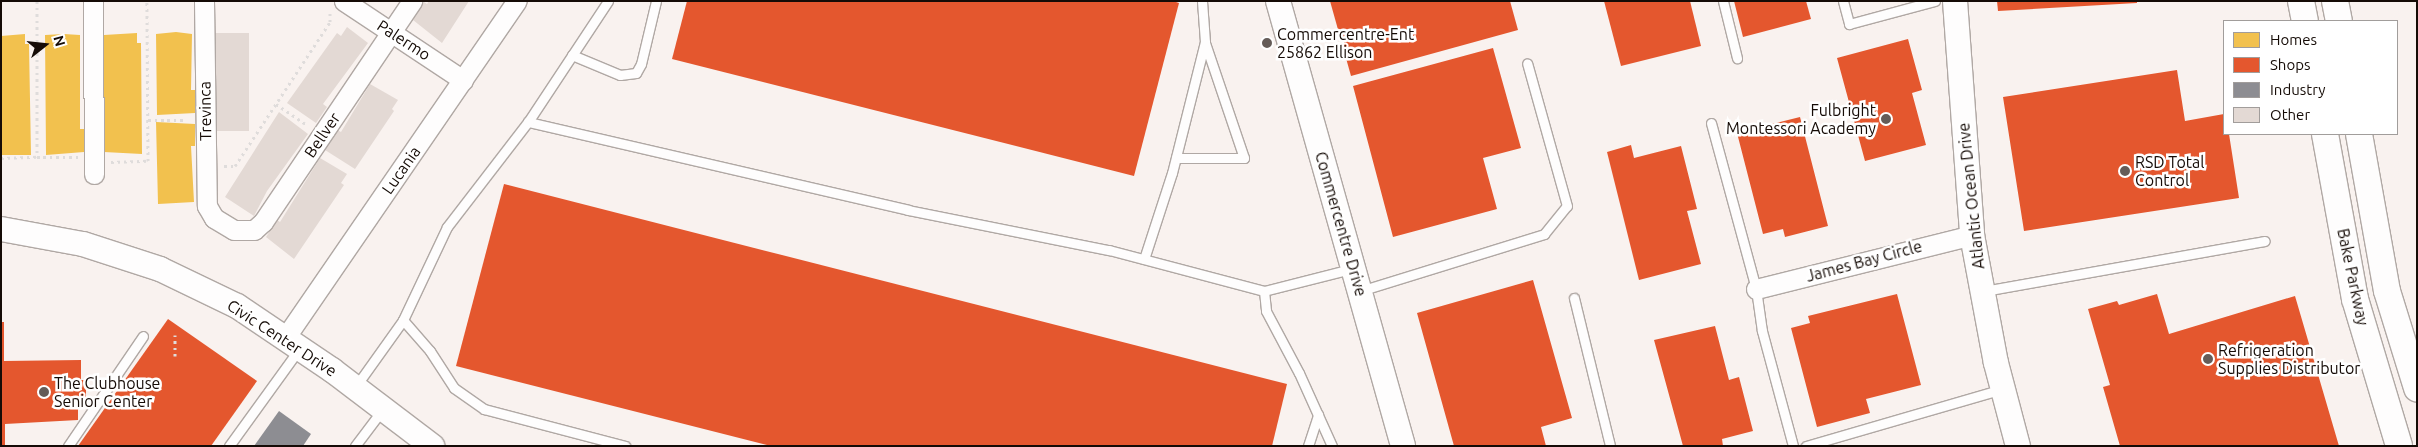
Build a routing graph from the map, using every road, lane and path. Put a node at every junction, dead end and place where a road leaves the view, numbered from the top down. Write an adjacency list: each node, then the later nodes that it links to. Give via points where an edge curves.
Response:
1 (37, 1): 35 (path)
2 (94, 1): 37 (street)
3 (147, 1): 28 (path)
4 (204, 1): 27 (street, Trevinca)
5 (412, 1): 20 (street, Bellver)
6 (516, 1): 25 (street, Lucania)
7 (608, 1): 22 (lane)
8 (656, 1): 22 (lane, via 641,64 636,72 620,75)
9 (1202, 1): 21 (lane)
10 (1278, 1): 44 (street, Commercentre Drive)
11 (1723, 1): 23 (lane)
12 (1843, 1): 13 (lane, via 1849,24)
13 (1935, 1)
14 (1956, 1): 41 (street, Atlantic Ocean Drive)
15 (2301, 1): 18 (main road)
16 (2335, 1): 19 (main road)
17 (337, 5): 20 (street, Palermo); 26 (path, via 330,22)
18 (2305, 20)
19 (2339, 20)
20 (391, 31): 25 (street, Palermo); 31 (street, Bellver)
21 (1205, 42): 36 (lane); 36 (lane, via 1244,158)
22 (572, 55): 29 (lane)
23 (1737, 58)
24 (1527, 63): 47 (lane, via 1567,206 1544,234)
25 (464, 80): 53 (street, Lucania)
26 (276, 104): 31 (path); 38 (path, via 235,166)
27 (205, 119): 28 (path); 38 (street, Trevinca)
28 (148, 120): 37 (path, via 148,161)
29 (528, 122): 43 (lane, via 908,210); 50 (lane, via 446,227)
30 (1710, 123): 45 (lane)
31 (322, 135): 39 (street, Bellver, via 263,222 254,230 234,230)
32 (2325, 135): 72 (main road, Bake Parkway, via 2355,299)
33 (2359, 135): 56 (main road, Bake Parkway, via 2388,291)
34 (1, 158): 35 (path)
35 (37, 158): 37 (path)
36 (1176, 158): 43 (lane)
37 (94, 164)
38 (206, 166): 39 (street, Trevinca, via 206,206)
39 (214, 218)
40 (1, 229): 53 (street, Civic Center Drive, via 83,244 160,269 237,306)
41 (1972, 234): 45 (street, James Bay Circle); 48 (street, Atlantic Ocean Drive)
42 (2265, 241): 48 (lane)
43 (1144, 259): 46 (lane)
44 (1353, 268): 46 (lane); 47 (street, Commercentre Drive)
45 (1756, 289): 69 (lane, via 1762,331)
46 (1264, 291): 59 (lane, via 1266,311)
47 (1360, 291): 67 (street, Commercentre Drive)
48 (1982, 291): 57 (street, Atlantic Ocean Drive)
49 (1574, 298): 68 (lane)
50 (403, 320): 55 (lane); 64 (lane, via 454,388 484,409)
51 (175, 335): 54 (path)
52 (143, 336): 60 (lane)
53 (292, 343): 55 (street, Civic Center Drive); 61 (lane)
54 (175, 356)
55 (355, 388): 58 (street, Civic Center Drive)
56 (2417, 388)
57 (2003, 389): 70 (lane); 71 (street, Atlantic Ocean Drive)
58 (383, 409): 62 (lane); 63 (street, Civic Center Drive)
59 (1318, 415): 65 (lane); 66 (lane)
60 (68, 446)
61 (229, 446)
62 (355, 446)
63 (432, 446)
64 (625, 446)
65 (1308, 446)
66 (1332, 446)
67 (1403, 446)
68 (1610, 446)
69 (1793, 446)
70 (1806, 446)
71 (2018, 446)
72 (2399, 446)

